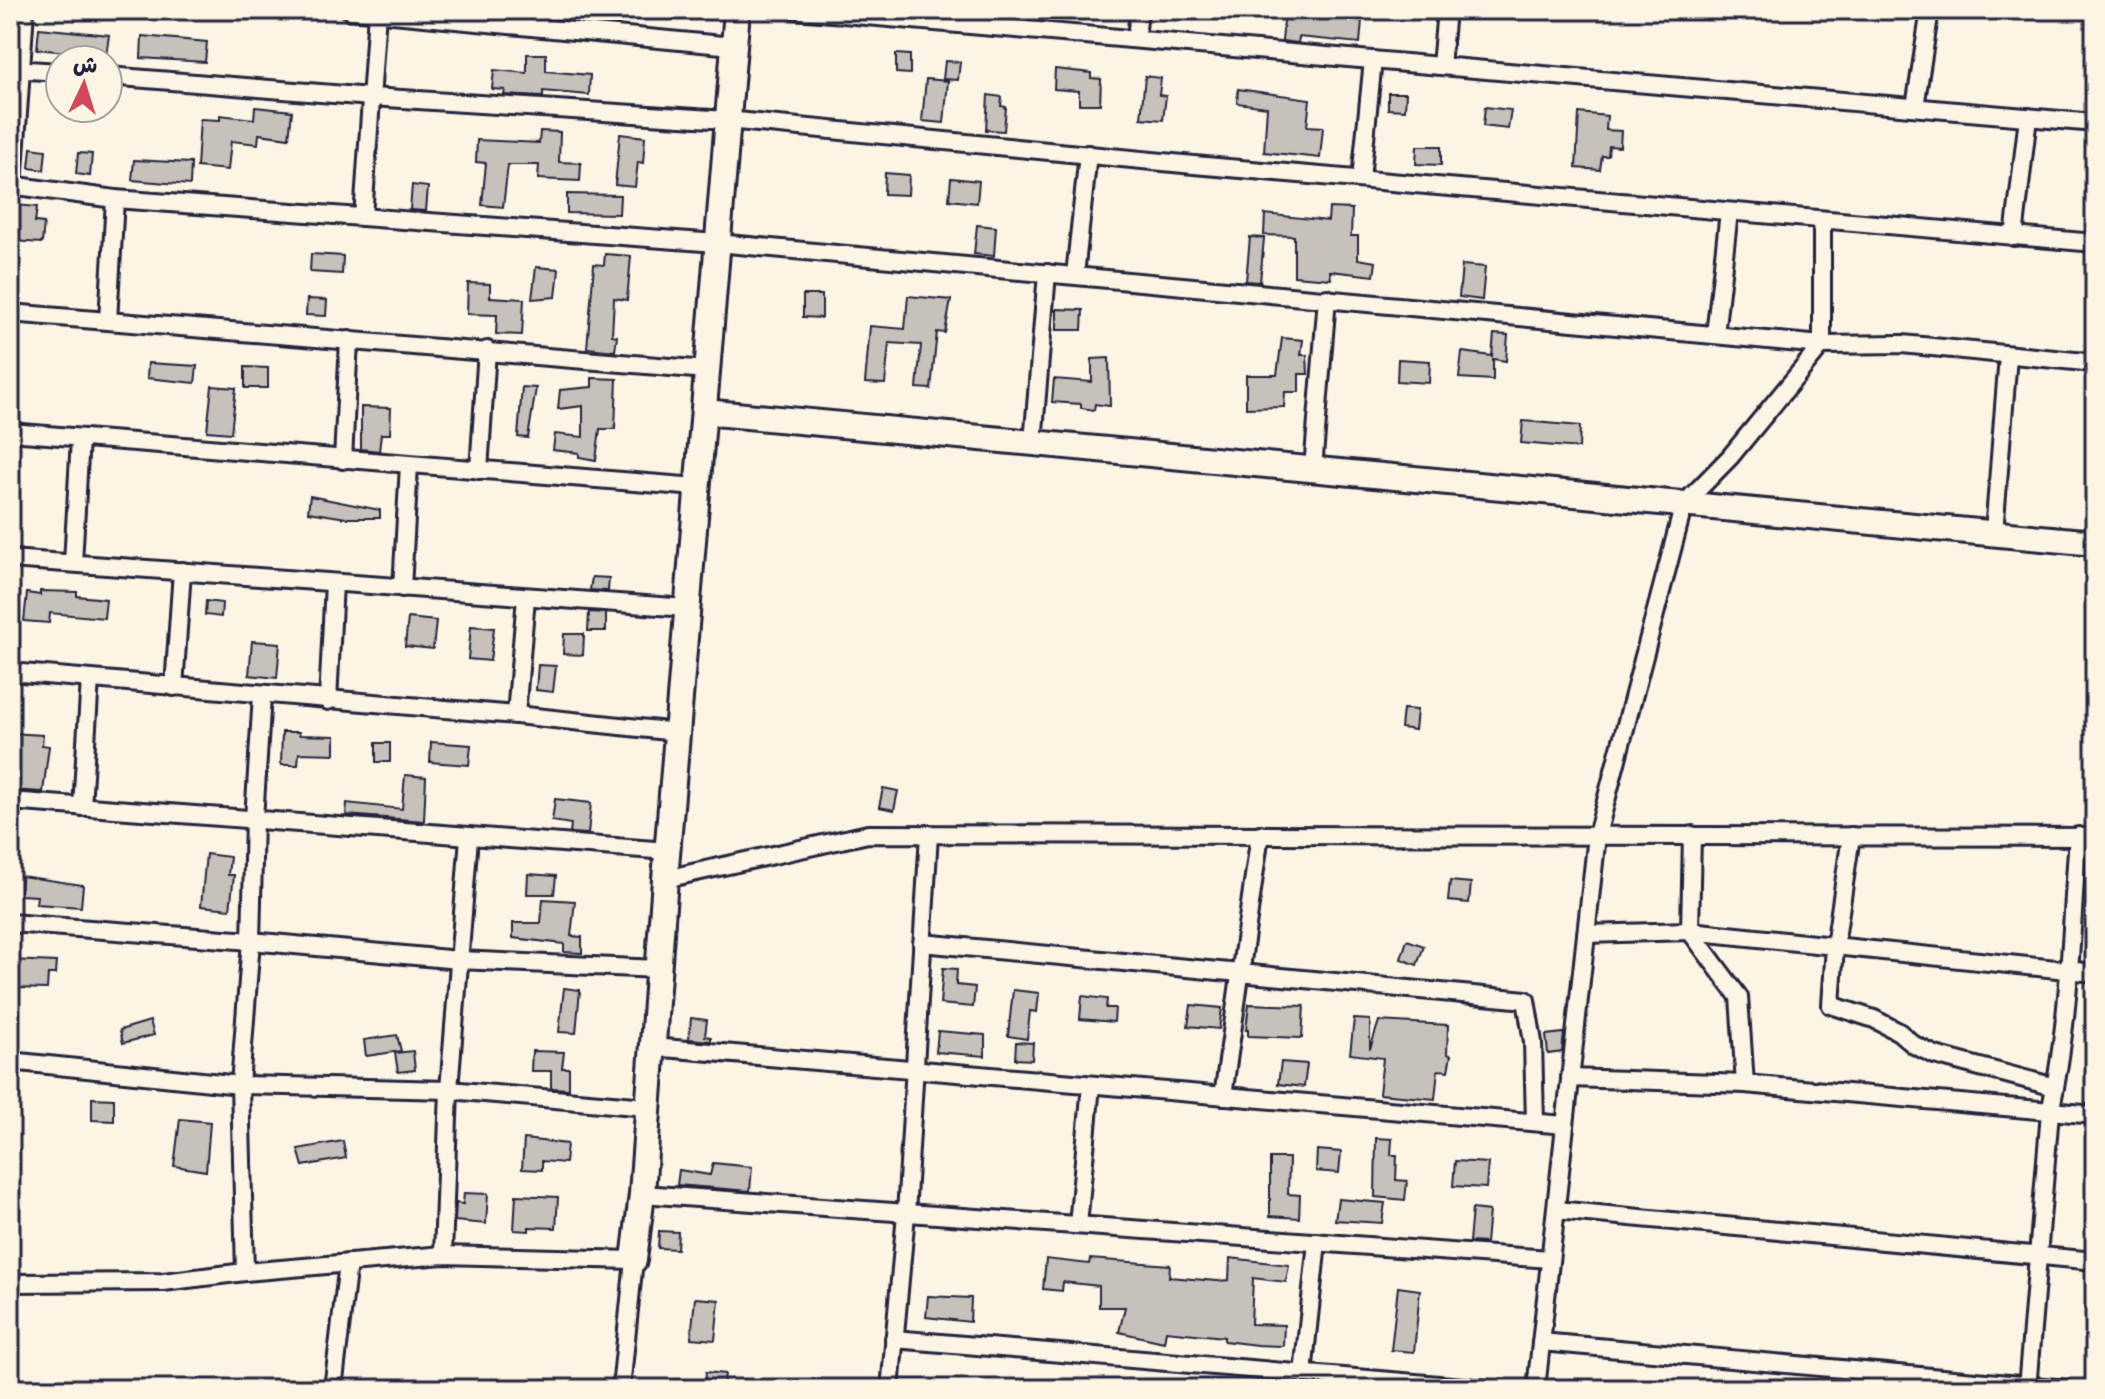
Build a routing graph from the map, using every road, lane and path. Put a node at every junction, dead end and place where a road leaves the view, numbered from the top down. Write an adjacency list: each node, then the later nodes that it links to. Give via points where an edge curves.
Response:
1 (25, 10): 14 (street)
2 (350, 10): 8 (street)
3 (737, 10): 11 (street)
4 (797, 10): 10 (street)
5 (1139, 10): 10 (street)
6 (1446, 10): 13 (street)
7 (1930, 10): 18 (street)
8 (377, 12): 9 (street); 17 (street)
9 (441, 13): 11 (street)
10 (1136, 39): 12 (street)
11 (733, 46): 20 (street)
12 (1373, 60): 13 (street); 23 (street)
13 (1441, 66): 18 (street)
14 (15, 69): 15 (street); 24 (street)
15 (44, 71)
16 (124, 77): 17 (street)
17 (371, 97): 20 (street); 27 (street)
18 (1915, 107): 19 (street)
19 (2028, 117): 21 (street); 29 (street)
20 (727, 120): 22 (street); 30 (street)
21 (2095, 123)
22 (1088, 154): 23 (street); 33 (street)
23 (1361, 179): 26 (street)
24 (12, 186): 25 (street)
25 (115, 199): 27 (street); 36 (street)
26 (1729, 212): 28 (street); 37 (street)
27 (363, 217): 30 (street)
28 (1822, 221): 29 (street); 39 (street)
29 (2014, 237): 31 (street)
30 (717, 243): 32 (street); 43 (street)
31 (2095, 243)
32 (1047, 273): 33 (street); 47 (street)
33 (1075, 275): 34 (street)
34 (1327, 298): 37 (street); 50 (street)
35 (10, 313): 36 (street)
36 (108, 321): 38 (street)
37 (1715, 335): 39 (street)
38 (349, 340): 40 (street); 48 (street)
39 (1822, 345): 41 (street, via 1902,344); 53 (street)
40 (487, 350): 43 (street); 51 (street)
41 (2008, 356): 42 (street); 54 (street)
42 (2095, 363)
43 (707, 370): 44 (street)
44 (704, 412): 47 (street); 52 (street)
45 (10, 432): 46 (street)
46 (80, 438): 48 (street); 57 (street)
47 (1033, 443): 50 (street)
48 (343, 460): 49 (street)
49 (409, 465): 51 (street); 60 (street)
50 (1313, 469): 53 (street)
51 (479, 470): 52 (street)
52 (697, 487): 62 (street)
53 (1684, 504): 54 (street); 75 (street)
54 (1994, 533): 55 (street)
55 (2095, 543)
56 (10, 559): 57 (street)
57 (73, 563): 58 (street)
58 (182, 571): 59 (street); 65 (street)
59 (334, 583): 60 (street); 67 (street)
60 (402, 588): 61 (street)
61 (526, 597): 62 (street); 68 (street)
62 (687, 608): 69 (street)
63 (10, 672): 64 (street)
64 (90, 679): 65 (street); 71 (street)
65 (174, 687): 66 (street)
66 (262, 695): 67 (street); 72 (street)
67 (328, 701): 68 (street)
68 (516, 715): 69 (street)
69 (677, 732): 80 (street)
70 (10, 801): 71 (street)
71 (82, 807): 72 (street)
72 (254, 819): 79 (street); 85 (street)
73 (929, 834): 74 (street); 81 (street, via 868,834); 86 (street)
74 (1260, 834): 75 (street); 91 (street)
75 (1597, 835): 76 (street); 84 (street)
76 (1692, 835): 77 (street); 83 (street)
77 (1851, 836): 78 (street); 87 (street)
78 (2087, 836): 90 (street)
79 (469, 837): 80 (street); 88 (street)
80 (668, 851): 81 (street)
81 (665, 879): 89 (street)
82 (10, 923): 85 (street)
83 (1690, 931): 84 (street); 87 (street); 97 (street, via 1739,997)
84 (1586, 934): 96 (street)
85 (251, 941): 88 (street); 98 (street)
86 (922, 943): 91 (street); 95 (street)
87 (1835, 946): 90 (street); 100 (street, via 1831,1005 1874,1019 1935,1055)
88 (459, 960): 89 (street); 101 (street)
89 (658, 969): 93 (street)
90 (2068, 970): 92 (street); 100 (street)
91 (1240, 973): 102 (street); 106 (street, via 1526,1000)
92 (2095, 973)
93 (652, 1047): 95 (street); 103 (street)
94 (10, 1061): 98 (street)
95 (914, 1070): 99 (street); 110 (street)
96 (1570, 1078): 97 (street); 107 (street)
97 (1745, 1084): 104 (street)
98 (240, 1085): 101 (street); 119 (street)
99 (1091, 1085): 102 (street); 111 (street)
100 (2055, 1087): 104 (street)
101 (449, 1090): 103 (street); 113 (street)
102 (1223, 1096): 106 (street)
103 (647, 1107): 108 (street)
104 (2050, 1112): 105 (street); 114 (street)
105 (2095, 1115)
106 (1535, 1122): 107 (street)
107 (1565, 1125): 109 (street)
108 (642, 1194): 110 (street); 116 (street)
109 (1556, 1210): 114 (street); 115 (street)
110 (906, 1214): 111 (street); 121 (street)
111 (1078, 1225): 112 (street)
112 (1317, 1242): 115 (street); 123 (street)
113 (443, 1255): 116 (street); 118 (street)
114 (2039, 1256): 117 (street); 124 (street)
115 (1550, 1259): 122 (street)
116 (634, 1260): 126 (street)
117 (2095, 1261)
118 (348, 1263): 119 (street); 125 (street)
119 (245, 1272): 120 (street, via 163,1282)
120 (10, 1283)
121 (894, 1339): 123 (street); 127 (street)
122 (1541, 1342): 124 (street); 129 (street)
123 (1303, 1374): 128 (street)
124 (2027, 1387): 130 (street)
125 (333, 1389)
126 (621, 1389)
127 (890, 1389)
128 (1487, 1389)
129 (1536, 1389)
130 (2066, 1389)

